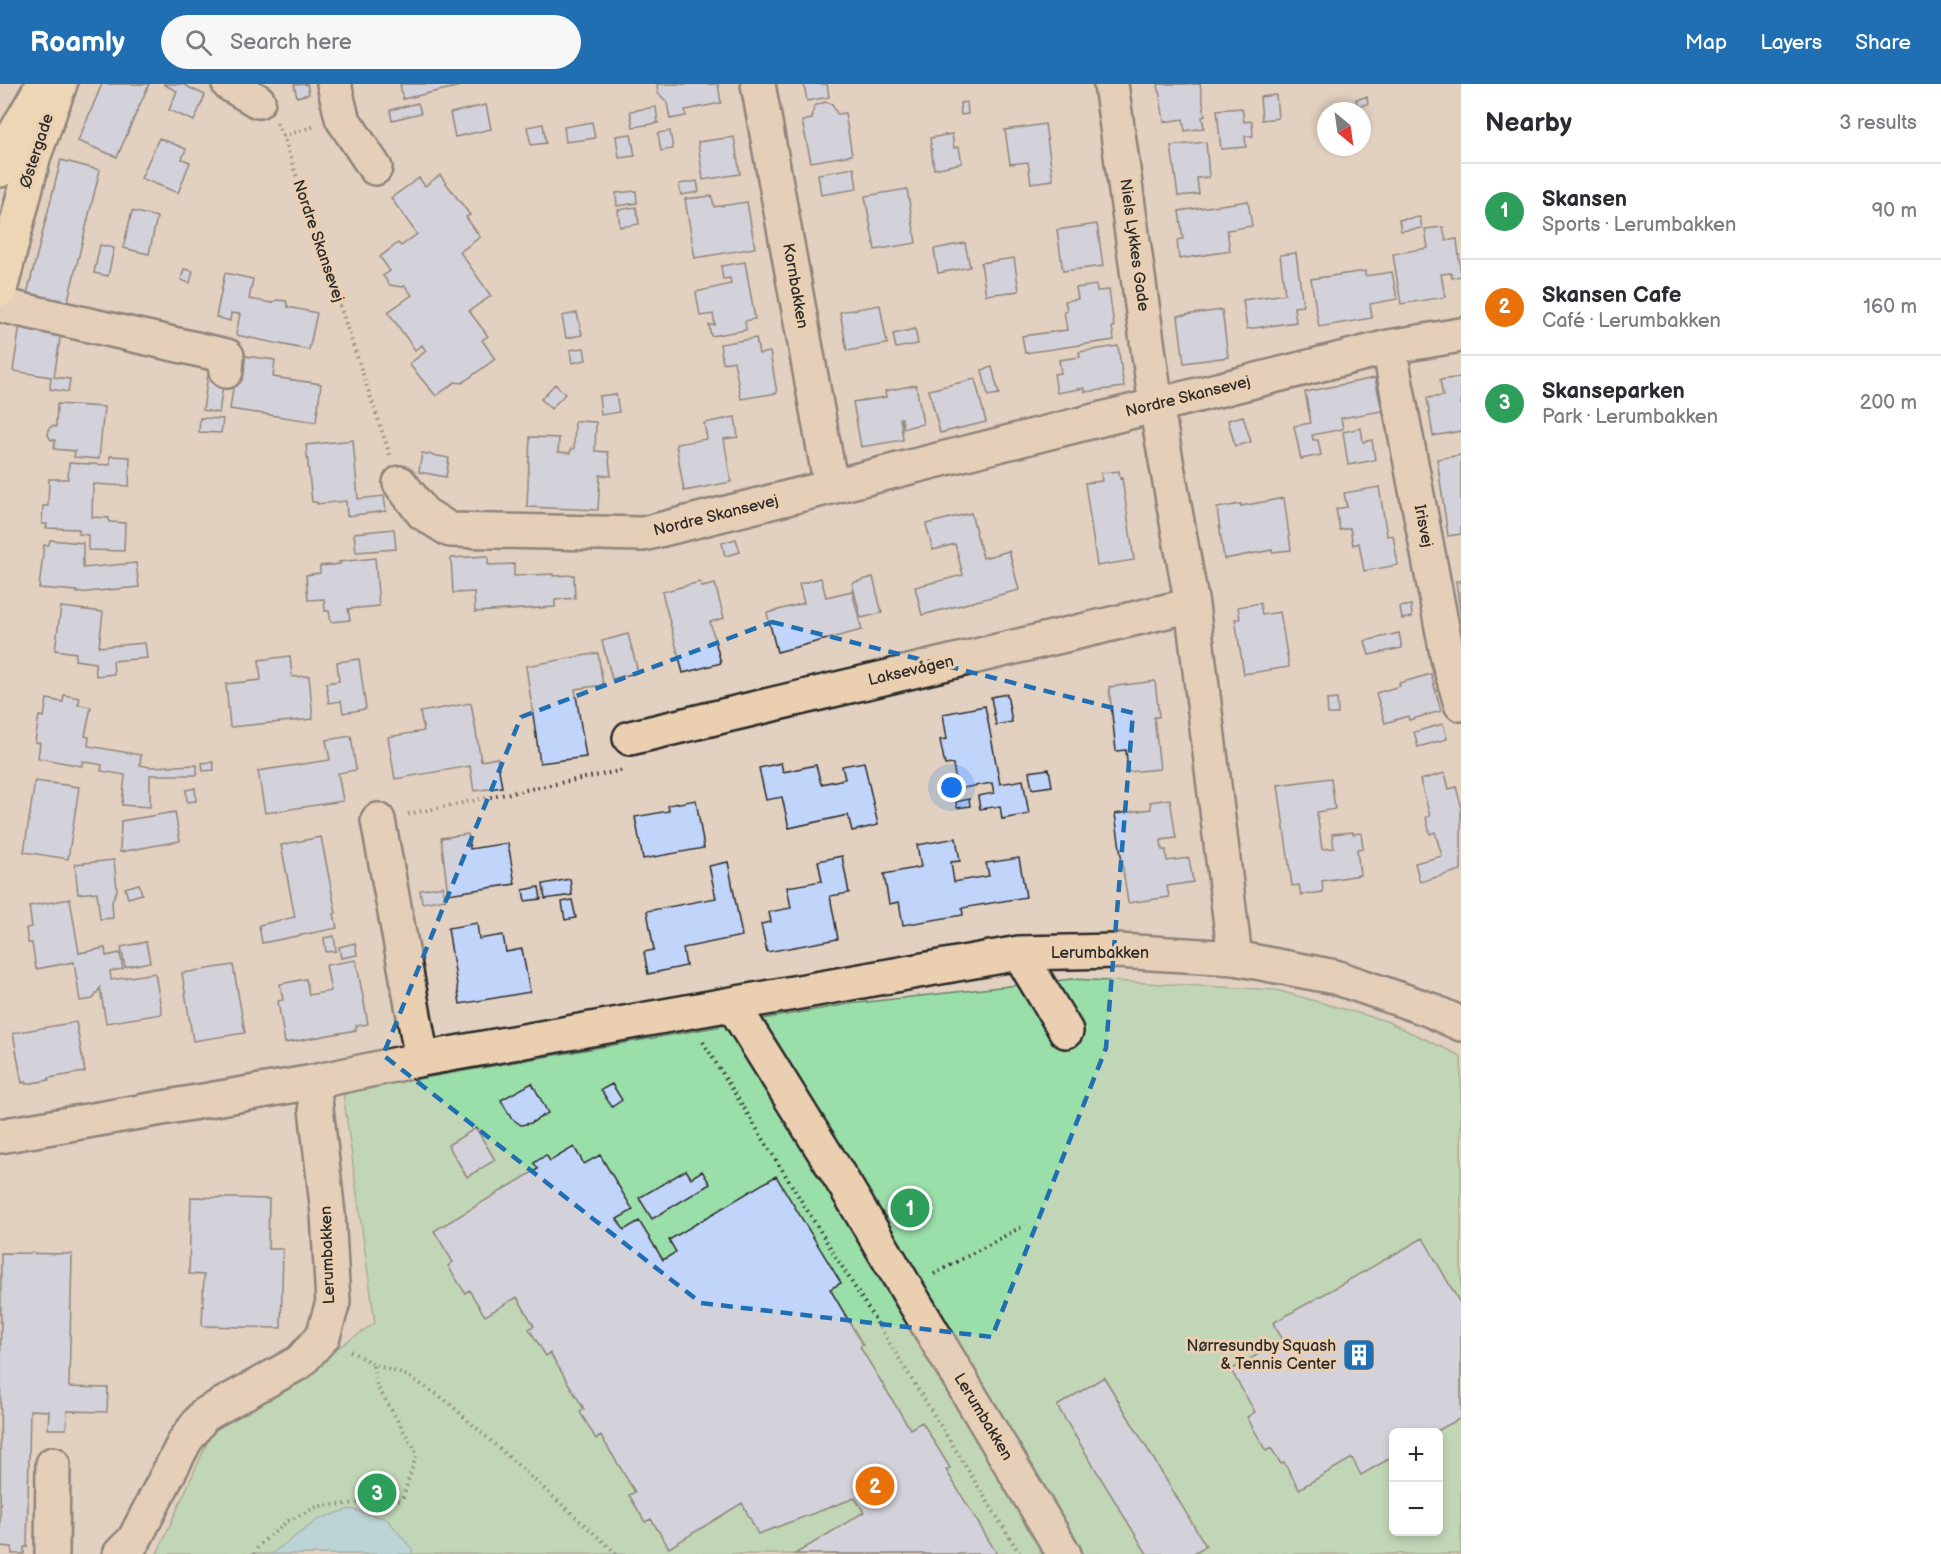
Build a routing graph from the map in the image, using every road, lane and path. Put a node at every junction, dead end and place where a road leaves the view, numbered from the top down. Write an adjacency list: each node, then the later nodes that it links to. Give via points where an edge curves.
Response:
1 (43, 84): 10 (main road, Østergade, via 8,146)
2 (60, 84): 11 (main road, Østergade, via 34,155)
3 (229, 84): 7 (street)
4 (334, 84): 8 (street)
5 (758, 84): 17 (street, Kornbakken)
6 (1111, 84): 15 (street, Niels Lykkes Gade)
7 (258, 101)
8 (342, 118): 9 (street); 16 (path, Nordre Skansevej, via 283,136)
9 (375, 168)
10 (0, 170)
11 (0, 285): 14 (street, via 226,356)
12 (1461, 334): 13 (street, Nordre Skansevej)
13 (1389, 347): 15 (street, Nordre Skansevej); 19 (street, Irisvej, via 1448,659)
14 (226, 371)
15 (1156, 405): 17 (street, Nordre Skansevej); 18 (street)
16 (400, 483): 17 (street, Nordre Skansevej, via 423,513 450,530 643,534)
17 (831, 487)
18 (1192, 605): 20 (street, Laksevågen); 23 (street)
19 (1461, 704)
20 (630, 738): 21 (path, via 625,770)
21 (378, 820): 28 (street)
22 (1019, 953): 23 (street, Lerumbakken, via 1119,951); 24 (street, Lerumbakken); 27 (street)
23 (1235, 958): 26 (street, Lerumbakken, via 1335,977)
24 (733, 1005): 25 (street, Lerumbakken); 41 (street, Lerumbakken)
25 (686, 1013): 28 (street, Lerumbakken); 40 (path)
26 (1461, 1024)
27 (1066, 1031)
28 (422, 1059): 29 (street, Lerumbakken)
29 (313, 1082): 30 (street, Lerumbakken); 33 (street, Lerumbakken, via 333,1302)
30 (0, 1136)
31 (1025, 1224): 32 (path)
32 (951, 1265)
33 (323, 1336): 34 (path); 37 (street, Lerumbakken, via 300,1362 204,1415 184,1441 134,1540)
34 (373, 1364): 38 (path, via 376,1386 417,1453 402,1500 319,1506 288,1521); 39 (path, via 408,1376 444,1399)
35 (53, 1464): 36 (street)
36 (52, 1554)
37 (120, 1554)
38 (254, 1554)
39 (617, 1554)
40 (1020, 1554)
41 (1064, 1554)

